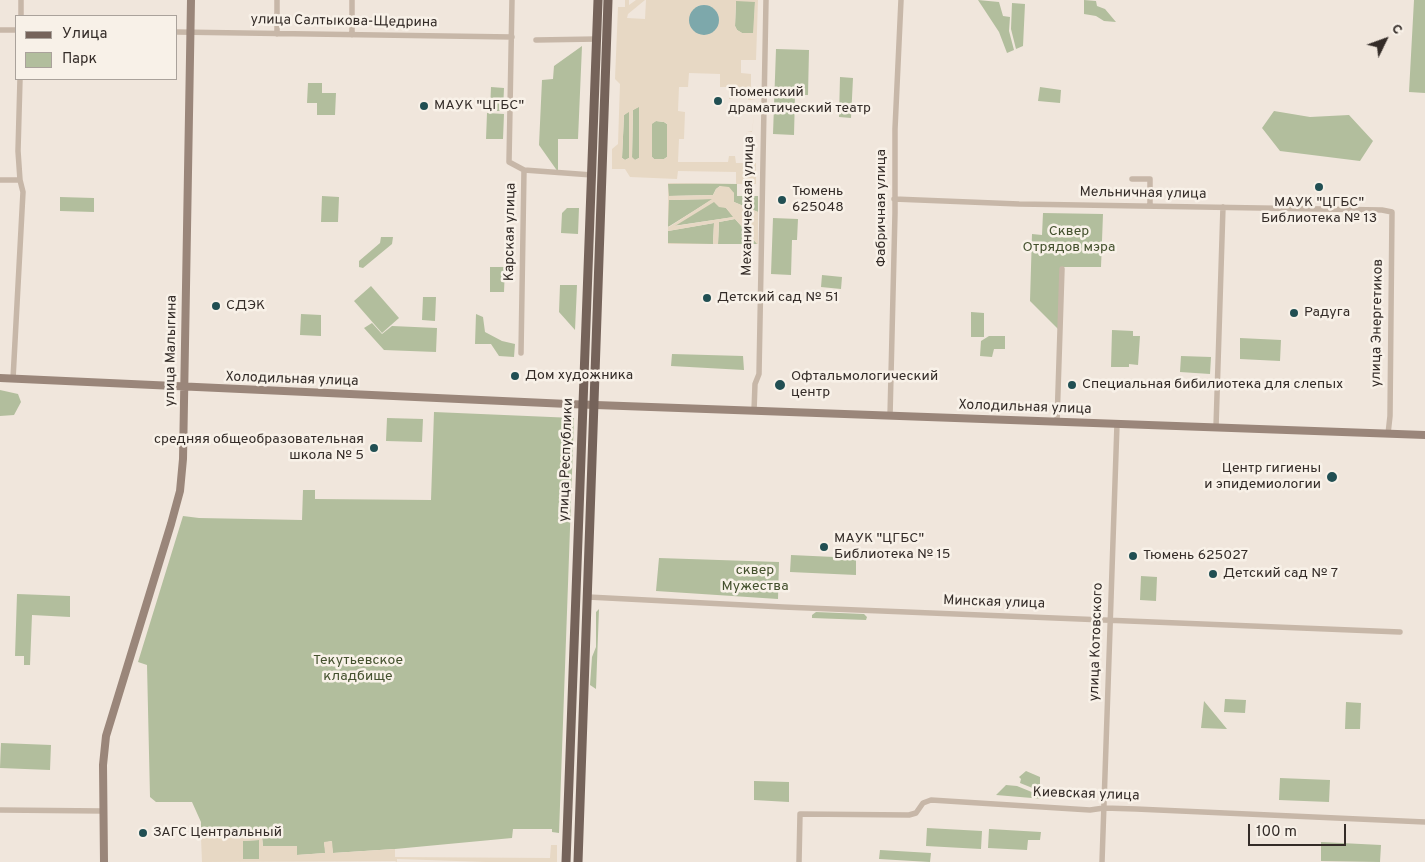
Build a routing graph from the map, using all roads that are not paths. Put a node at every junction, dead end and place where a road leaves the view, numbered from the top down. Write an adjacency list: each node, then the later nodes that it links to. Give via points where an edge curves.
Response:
1 (21, 0): 10 (street)
2 (191, 0): 14 (street, улица Малыгина)
3 (277, 0): 15 (street)
4 (352, 0): 16 (street)
5 (512, 0): 17 (street, Карская улица)
6 (598, 0): 19 (main road, улица Республики)
7 (608, 0): 36 (main road, улица Республики)
8 (766, 0): 37 (street, Механическая улица, via 759,374 755,384)
9 (901, 0): 26 (street, Фабричная улица)
10 (21, 15)
11 (0, 30): 12 (street)
12 (15, 30)
13 (178, 32): 14 (street, улица Салтыкова-Щедрина)
14 (190, 32): 15 (street, улица Салтыкова-Щедрина); 34 (street, улица Малыгина)
15 (277, 34): 16 (street, улица Салтыкова-Щедрина)
16 (352, 35): 17 (street, улица Салтыкова-Щедрина)
17 (512, 38): 21 (street, Карская улица, via 509,162)
18 (536, 40): 19 (street)
19 (597, 40): 22 (main road, улица Республики)
20 (20, 80): 25 (street)
21 (524, 170): 22 (street); 31 (street, Карская улица)
22 (592, 175): 35 (main road, улица Республики)
23 (1132, 179): 27 (street, via 1150,179)
24 (0, 180): 25 (street)
25 (20, 180): 33 (street, via 23,206)
26 (894, 199): 27 (street, Мельничная улица); 38 (street, Фабричная улица)
27 (1150, 206): 28 (street, Мельничная улица)
28 (1222, 207): 29 (street, Мельничная улица); 41 (street)
29 (1392, 212): 42 (street, улица Энергетиков)
30 (1062, 269): 39 (street)
31 (522, 353)
32 (0, 378): 33 (street, Холодильная улица)
33 (13, 379): 34 (street, Холодильная улица)
34 (184, 388): 35 (street, Холодильная улица); 48 (street, улица Малыгина, via 180,492 106,736)
35 (583, 404): 36 (street, Холодильная улица); 52 (main road, улица Республики)
36 (595, 405): 37 (street, Холодильная улица); 44 (main road, улица Республики)
37 (754, 411): 38 (street, Холодильная улица)
38 (890, 416): 39 (street, Холодильная улица)
39 (1057, 422): 40 (street, Холодильная улица)
40 (1117, 424): 41 (street, Холодильная улица); 45 (street, улица Котовского)
41 (1216, 427): 42 (street, Холодильная улица)
42 (1388, 434): 43 (street, Холодильная улица)
43 (1425, 435)
44 (588, 597): 45 (street, Минская улица); 53 (main road, улица Республики)
45 (1110, 620): 46 (street, Минская улица); 47 (street, улица Котовского)
46 (1400, 632)
47 (1104, 808): 50 (street, Киевская улица); 54 (street, Киевская улица, via 1090,810 931,800 910,815 800,814); 55 (street, улица Котовского)
48 (103, 809): 49 (street); 51 (street)
49 (0, 810)
50 (1425, 822)
51 (104, 862)
52 (566, 862)
53 (578, 862)
54 (799, 862)
55 (1102, 862)

